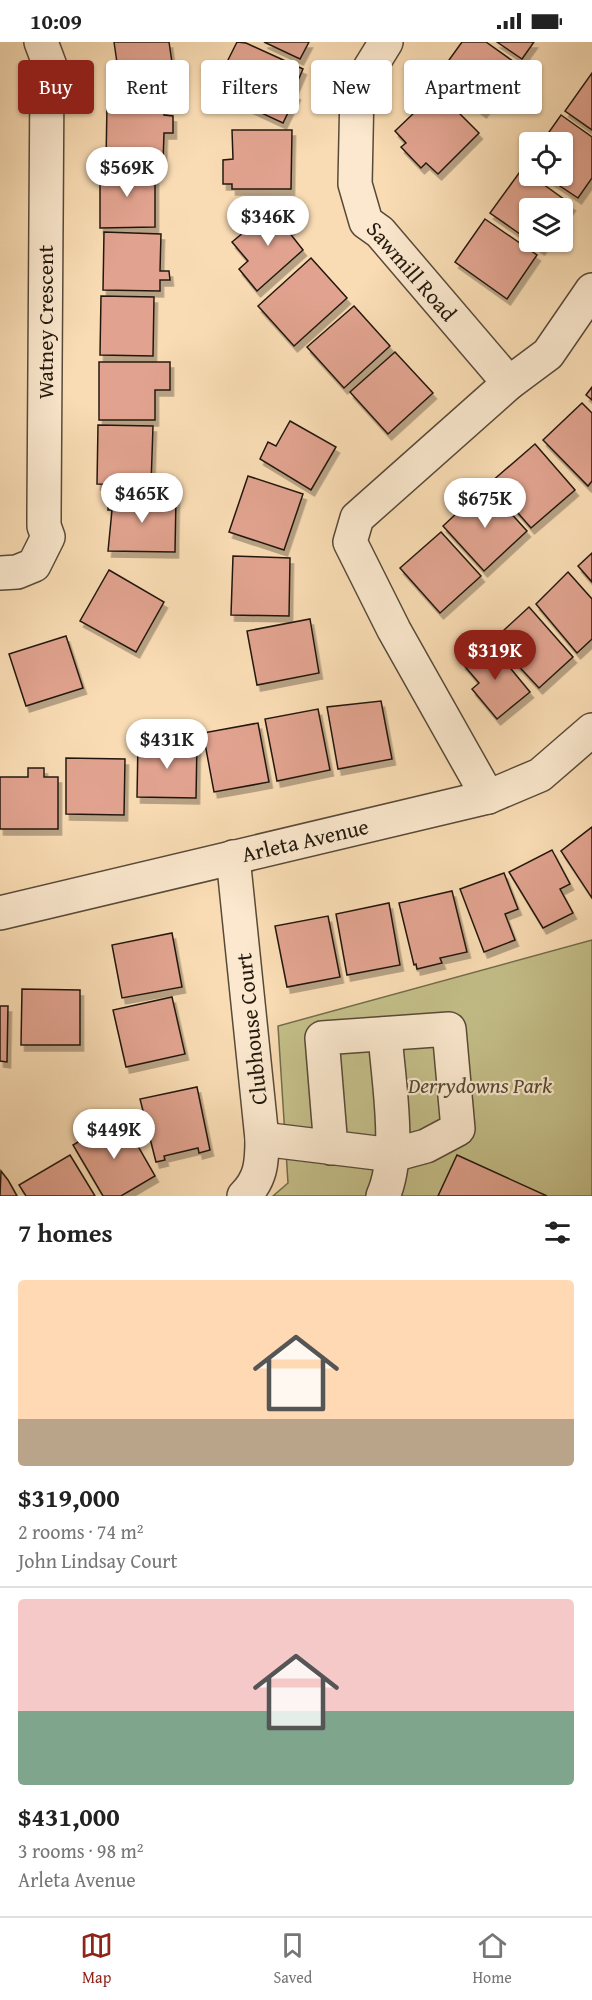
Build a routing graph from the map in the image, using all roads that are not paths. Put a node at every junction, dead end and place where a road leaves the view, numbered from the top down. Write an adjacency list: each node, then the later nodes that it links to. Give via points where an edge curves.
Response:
1 (41, 42): 5 (street, Watney Crescent, via 50,66 44,512 48,537 34,565)
2 (386, 42): 4 (street, Sawmill Road, via 357,88 355,183 366,222 380,232)
3 (592, 290): 4 (street, via 548,354)
4 (509, 383): 7 (street, via 357,518 350,542 394,630)
5 (0, 573)
6 (592, 730): 7 (street, Arleta Avenue, via 540,775)
7 (488, 797): 8 (street, Arleta Avenue)
8 (232, 857): 9 (street, Arleta Avenue); 11 (street, Clubhouse Court)
9 (0, 913)
10 (385, 1034): 12 (street, via 322,1038); 13 (street); 13 (street, via 449,1029 458,1129 426,1146)
11 (262, 1139): 12 (street); 14 (street, Clubhouse Court, via 256,1185)
12 (331, 1148): 13 (street)
13 (393, 1155): 15 (street, via 390,1180)
14 (244, 1196)
15 (383, 1196)

